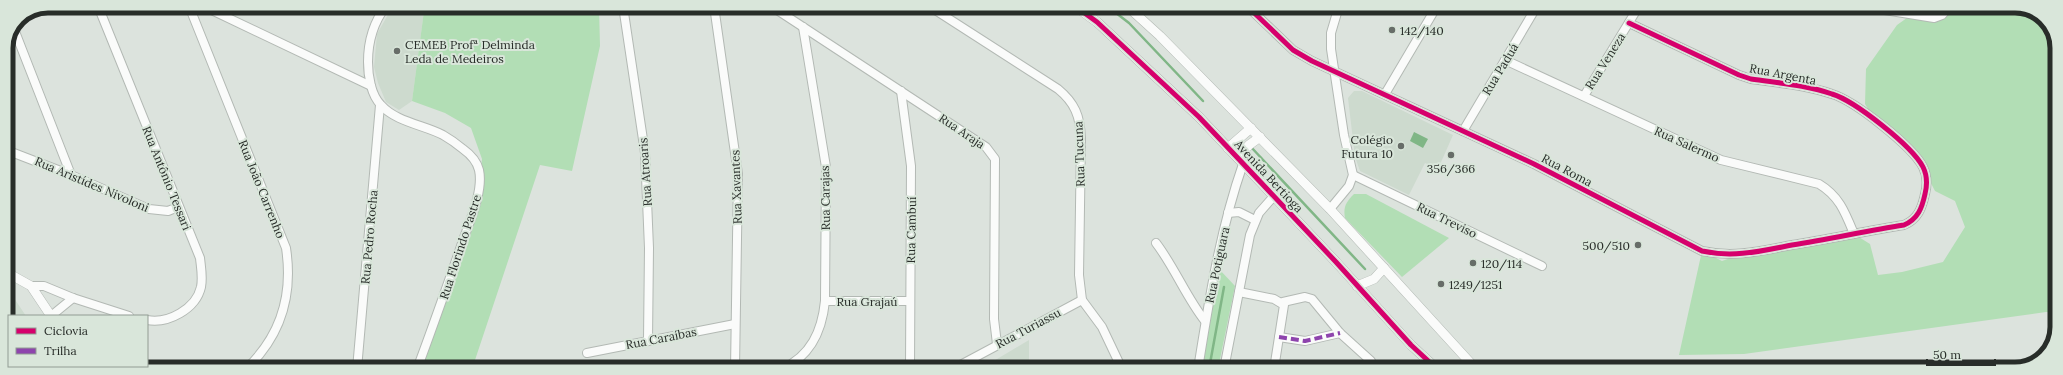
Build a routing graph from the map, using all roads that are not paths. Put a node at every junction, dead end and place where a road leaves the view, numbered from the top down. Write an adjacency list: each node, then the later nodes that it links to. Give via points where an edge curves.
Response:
1 (101, 13): 37 (street, Rua Antônio Tessari)
2 (192, 13): 66 (street, Rua João Carrenho, via 273,212 287,255 289,270 284,308 267,344)
3 (218, 13): 23 (street)
4 (382, 13): 23 (street, via 370,41 368,71)
5 (624, 13): 63 (street, Rua Atroaris, via 645,153 649,248)
6 (715, 13): 60 (street, Rua Xavantes, via 738,174)
7 (782, 13): 19 (street, Rua Araja)
8 (940, 13): 51 (street, Rua Tucuna, via 1058,89 1069,98 1076,109 1081,138 1079,275)
9 (1085, 13): 31 (street, Avenida Bertioga, via 1175,94)
10 (1134, 13): 28 (street, Avenida Bertioga)
11 (1254, 13): 22 (street, Rua Roma, via 1294,50)
12 (1337, 13): 22 (street, via 1331,33)
13 (1434, 13): 25 (street)
14 (1533, 13): 21 (street, Rua Paduá)
15 (1635, 13): 18 (street, Rua Veneza)
16 (1903, 13): 17 (street, via 1934,18)
17 (1944, 13)
18 (1629, 23): 26 (street, Rua Veneza); 41 (street, Rua Argenta, via 1739,75 1831,93 1854,105 1900,141 1915,155 1923,168 1926,191 1922,206 1914,218)
19 (803, 27): 24 (street, Rua Araja); 52 (street, Rua Carajas, via 826,167)
20 (16, 35): 34 (street)
21 (1505, 60): 26 (street, Rua Salermo); 29 (street, Rua Paduá)
22 (1335, 72): 25 (street, Rua Roma); 35 (street)
23 (371, 86): 27 (street)
24 (901, 91): 53 (street, Rua Cambuí, via 911,166); 64 (street, Rua Araja, via 986,148 995,159 994,319)
25 (1385, 94): 29 (street, Rua Roma)
26 (1584, 96): 42 (street, Rua Salermo, via 1721,160 1819,184 1830,190 1839,201)
27 (380, 105): 67 (street, Rua Pedro Rocha); 68 (street, Rua Florindo Pastre, via 391,113 456,143 468,152 479,169 479,190 471,216)
28 (1251, 128): 30 (street, Avenida Bertioga); 31 (street)
29 (1463, 131): 42 (street, Rua Roma, via 1534,164 1702,251 1726,256 1739,255)
30 (1260, 137): 33 (street, via 1248,145); 38 (street, Avenida Bertioga)
31 (1228, 148): 33 (street, Avenida Bertioga)
32 (13, 153): 34 (street, Rua Aristídes Nivoloni)
33 (1240, 161): 36 (street, Avenida Bertioga); 39 (street, Rua Potiguara)
34 (72, 175): 37 (street, Rua Aristídes Nivoloni, via 149,209 168,211)
35 (1353, 175): 38 (street, via 1349,186); 44 (street, Rua Treviso)
36 (1274, 196): 40 (street); 48 (street, Avenida Bertioga)
37 (178, 207): 58 (street, Rua Antônio Tessari, via 200,258 201,288 188,308 175,316 164,320)
38 (1330, 209): 45 (street, Avenida Bertioga)
39 (1228, 213): 40 (street, via 1238,212); 59 (street, Rua Potiguara)
40 (1255, 220): 49 (street)
41 (1904, 224): 42 (street, Rua Roma)
42 (1854, 234)
43 (1156, 243): 59 (street, via 1190,302)
44 (1542, 266)
45 (1384, 268): 48 (street, via 1374,279); 79 (street, Avenida Bertioga)
46 (13, 276): 47 (street)
47 (31, 286): 50 (street, via 44,286); 55 (street)
48 (1357, 286): 78 (street, Avenida Bertioga)
49 (1239, 292): 54 (street); 75 (street)
50 (73, 298): 56 (street); 57 (street)
51 (1082, 300): 64 (street, Rua Turiassu); 73 (street, Rua Tucuna, via 1102,327)
52 (825, 301): 53 (street, Rua Grajaú); 70 (street, Rua Carajas, via 816,340 806,353)
53 (910, 301): 71 (street, Rua Cambuí)
54 (1283, 302): 61 (street, via 1309,297); 62 (street, via 1285,309)
55 (50, 315)
56 (52, 315)
57 (126, 315)
58 (148, 320)
59 (1205, 321): 74 (street, Rua Potiguara)
60 (735, 324): 63 (street, Rua Caraíbas); 69 (street, Rua Xavantes)
61 (1340, 333): 62 (street, via 1305,341); 77 (street)
62 (1279, 337): 76 (street)
63 (648, 340): 65 (street, Rua Caraíbas)
64 (997, 344): 72 (street, Rua Turiassu)
65 (587, 353)
66 (253, 362)
67 (358, 362)
68 (419, 362)
69 (735, 362)
70 (794, 362)
71 (910, 362)
72 (965, 362)
73 (1119, 362)
74 (1199, 362)
75 (1225, 362)
76 (1275, 362)
77 (1371, 362)
78 (1430, 362)
79 (1470, 362)

